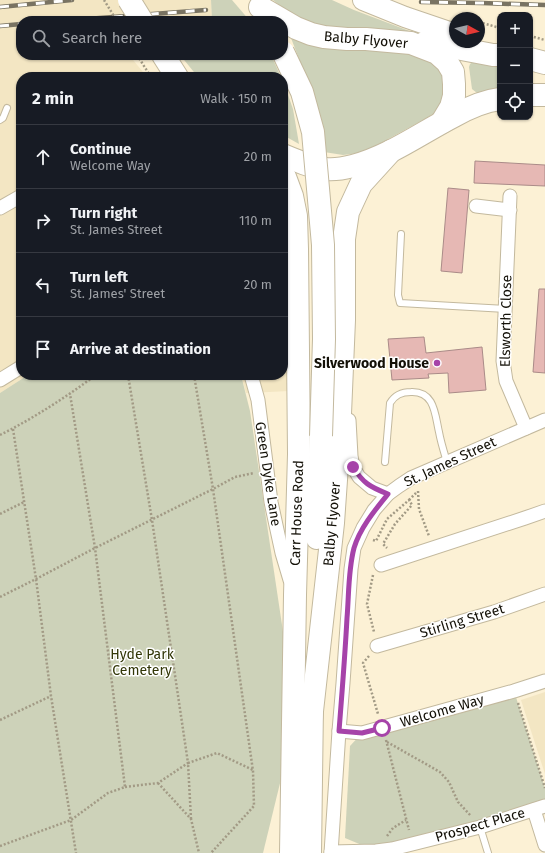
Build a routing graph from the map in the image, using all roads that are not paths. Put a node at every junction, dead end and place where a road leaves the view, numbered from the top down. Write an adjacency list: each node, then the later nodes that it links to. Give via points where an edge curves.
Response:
1 (129, 0): 4 (highway, bridge)
2 (363, 0): 7 (main road)
3 (261, 9): 5 (highway, Balby Flyover)
4 (139, 16)
5 (274, 16)
6 (288, 24): 8 (highway, Balby Flyover, via 324,37)
7 (449, 32)
8 (411, 43): 11 (highway, via 435,44); 22 (highway, Balby Flyover, via 437,54 447,62 453,72 454,96)
9 (485, 44): 10 (main road)
10 (497, 48)
11 (497, 55)
12 (166, 60): 16 (highway)
13 (287, 60): 48 (highway, Carr House Road, bridge, via 302,92 313,132 323,245 324,339)
14 (533, 60): 15 (highway)
15 (545, 63)
16 (173, 72)
17 (533, 95): 18 (highway)
18 (545, 96)
19 (497, 100): 22 (highway, via 469,108)
20 (7, 108): 21 (lane)
21 (0, 120)
22 (442, 122): 23 (highway, Balby Flyover)
23 (391, 151): 24 (highway, Balby Flyover, via 342,169 327,169); 33 (highway, Balby Flyover, via 361,184 348,212 344,239)
24 (288, 157)
25 (288, 185): 45 (highway, Carr House Road, via 296,216 297,250 299,454)
26 (510, 196): 30 (street, Elsworth Close)
27 (16, 198): 28 (street)
28 (1, 205)
29 (476, 206): 30 (street)
30 (510, 210): 32 (street, Elsworth Close)
31 (400, 234): 32 (lane, via 400,303)
32 (506, 309): 38 (street, Elsworth Close, via 506,381)
33 (344, 320): 41 (street, via 353,467 359,477 372,488); 48 (highway, Balby Flyover, via 333,523)
34 (16, 370): 35 (street)
35 (0, 380)
36 (252, 380): 45 (street, Green Dyke Lane, via 258,400 271,502 282,553)
37 (545, 420): 38 (street, St. James Street)
38 (526, 428): 40 (street, St. James Street)
39 (385, 462): 40 (lane, via 390,402 397,395 413,392 425,395 433,404)
40 (446, 462): 41 (street, St. James Street, via 411,478)
41 (388, 494): 49 (street, St. James Street, via 374,510 354,548)
42 (545, 511): 43 (street)
43 (381, 564)
44 (545, 594): 46 (street, Stirling Street, via 494,612)
45 (295, 595): 55 (highway, Carr House Road)
46 (378, 646)
47 (545, 681): 49 (street, Welcome Way, via 362,733)
48 (311, 720): 56 (highway, Carr House Road)
49 (339, 731): 54 (street, St. James Street)
50 (540, 808): 51 (street, Prospect Place); 52 (street, Prospect Place)
51 (480, 827): 53 (street, Prospect Place); 57 (lane)
52 (545, 845)
53 (414, 849): 54 (street, Prospect Place)
54 (331, 852)
55 (291, 853)
56 (310, 853)
57 (488, 853)

